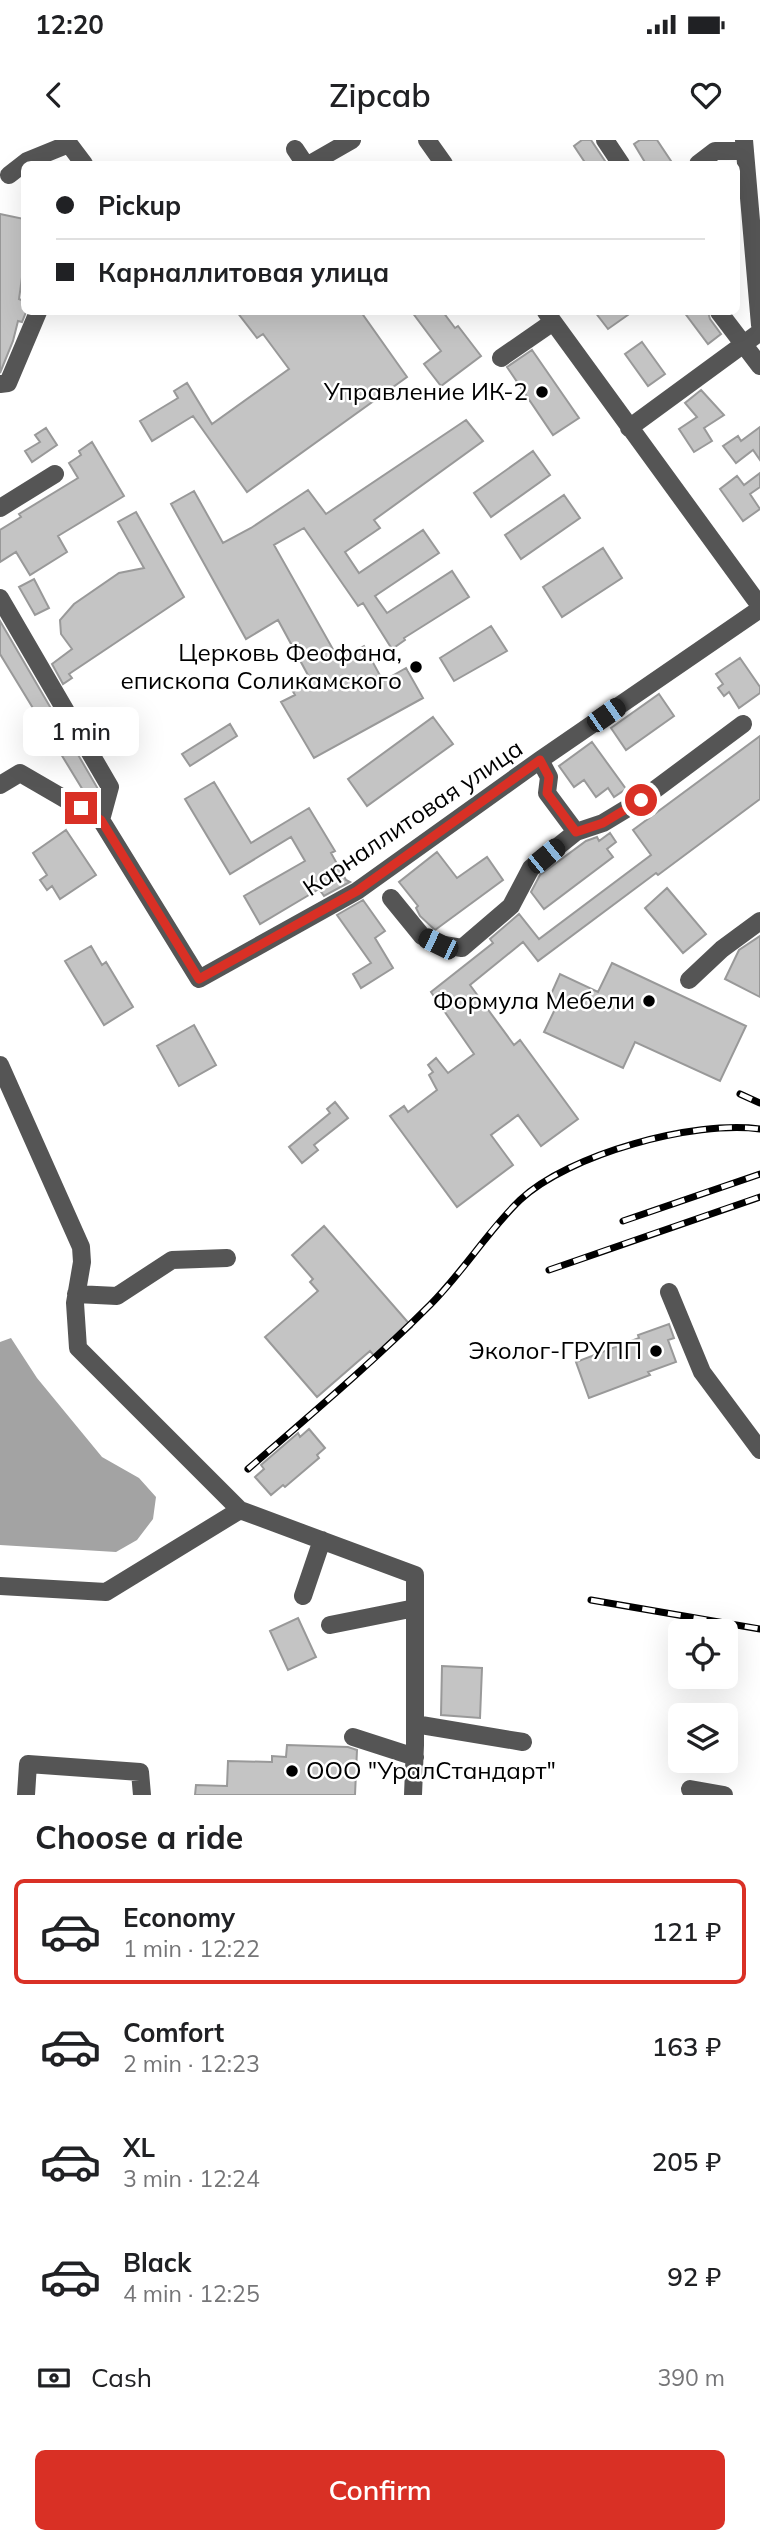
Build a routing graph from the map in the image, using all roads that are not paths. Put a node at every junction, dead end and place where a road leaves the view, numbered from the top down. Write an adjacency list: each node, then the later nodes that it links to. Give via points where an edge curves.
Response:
1 (352, 140): 5 (street)
2 (427, 140): 8 (street)
3 (605, 140): 9 (street)
4 (744, 145): 10 (street, via 715,150); 13 (street)
5 (303, 159)
6 (27, 161): 7 (street, via 69,144)
7 (82, 161)
8 (442, 161)
9 (619, 161)
10 (702, 161)
11 (21, 166): 12 (street)
12 (9, 175)
13 (757, 263): 17 (street)
14 (37, 315): 22 (street, via 8,383)
15 (721, 315): 19 (street)
16 (549, 317): 20 (street); 23 (street, Карналлитовая улица)
17 (760, 325)
18 (760, 331): 19 (street)
19 (742, 345): 21 (street); 23 (street)
20 (500, 358)
21 (760, 366)
22 (0, 384)
23 (629, 428): 27 (street, Карналлитовая улица)
24 (55, 474): 25 (street)
25 (0, 508)
26 (0, 598): 31 (street, via 110,787)
27 (760, 608): 29 (street, Карналлитовая улица)
28 (743, 724): 32 (street, via 641,800 603,823)
29 (540, 760): 31 (street, Карналлитовая улица, via 357,891 199,979); 32 (street, via 549,777 547,793)
30 (0, 785): 31 (street, Карналлитовая улица, via 20,773)
31 (101, 820)
32 (576, 832): 33 (street, via 531,868 511,906 462,948 422,936)
33 (391, 898)
34 (760, 921): 35 (street)
35 (689, 980)
36 (0, 1065): 39 (street, via 81,1247)
37 (227, 1258): 39 (street, via 172,1260 117,1296)
38 (669, 1292): 40 (street, via 702,1372)
39 (76, 1294): 41 (street, via 78,1348)
40 (760, 1450)
41 (240, 1510): 42 (street); 43 (street, via 106,1592)
42 (322, 1540): 44 (street); 45 (street, via 415,1575)
43 (0, 1587)
44 (303, 1596)
45 (415, 1608): 46 (street); 47 (street)
46 (330, 1625)
47 (415, 1724): 49 (street); 50 (street)
48 (353, 1737): 50 (street)
49 (523, 1742)
50 (415, 1757): 54 (street)
51 (690, 1789): 55 (street)
52 (26, 1795): 53 (street, via 28,1764 140,1772)
53 (142, 1795)
54 (413, 1795)
55 (724, 1795)

